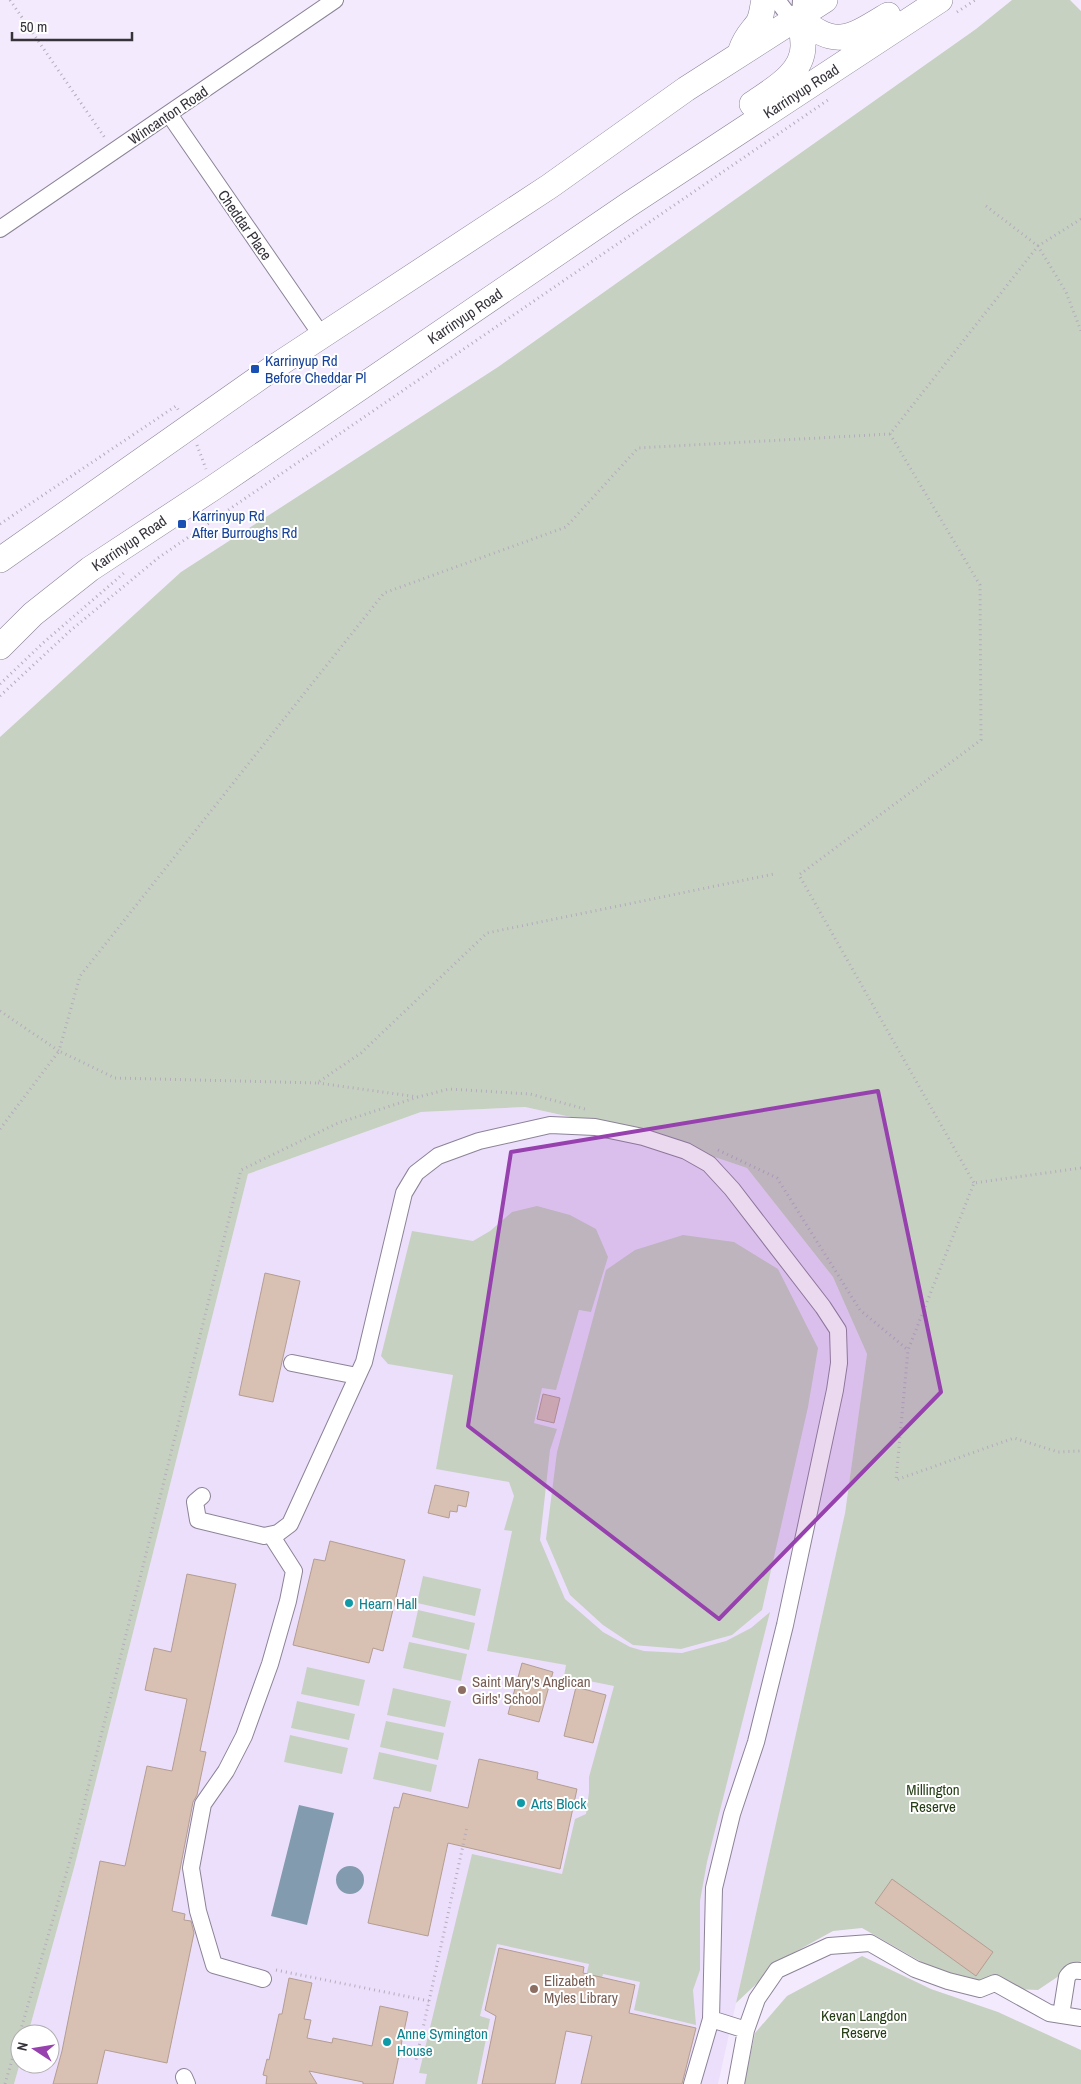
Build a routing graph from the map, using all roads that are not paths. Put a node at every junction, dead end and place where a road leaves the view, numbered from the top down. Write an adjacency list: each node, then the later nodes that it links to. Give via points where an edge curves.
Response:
1 (335, 0): 9 (street, Wincanton Road)
2 (764, 0): 8 (highway, via 758,23 746,36)
3 (777, 0): 7 (street, via 786,12)
4 (825, 0): 7 (highway)
5 (913, 0): 7 (highway, via 856,34 837,37 825,36 813,29)
6 (945, 8): 10 (highway, Karrinyup Road)
7 (800, 9): 8 (highway); 10 (highway, via 803,45 799,66 778,86 710,134)
8 (739, 54): 12 (highway, via 550,186)
9 (169, 114): 11 (street, Wincanton Road); 12 (street, Cheddar Place)
10 (628, 205): 14 (highway, Karrinyup Road, via 90,569 33,614)
11 (0, 228)
12 (322, 336): 13 (highway)
13 (0, 560)
14 (0, 647)
15 (292, 1363): 16 (street)
16 (357, 1376): 18 (street, via 290,1524); 23 (street, via 364,1362 404,1194 416,1173 438,1156 479,1141 550,1125 595,1127 643,1137 709,1164 732,1189 838,1330 839,1363 835,1390 785,1625 714,1888)
17 (202, 1496): 18 (street, via 195,1502 198,1520)
18 (271, 1535): 20 (street, via 294,1571 288,1601 244,1736 226,1771 203,1804 192,1868 198,1911 214,1965)
19 (1081, 1971): 21 (street, via 1074,1970 1067,1977)
20 (266, 1974)
21 (1061, 2015): 22 (street); 24 (street, via 1049,2013 995,1983 980,1989 915,1969 870,1943 830,1946 777,1970 757,1999)
22 (1081, 2018)
23 (711, 2019): 24 (street); 25 (street)
24 (746, 2030): 26 (street)
25 (692, 2084)
26 (736, 2084)

